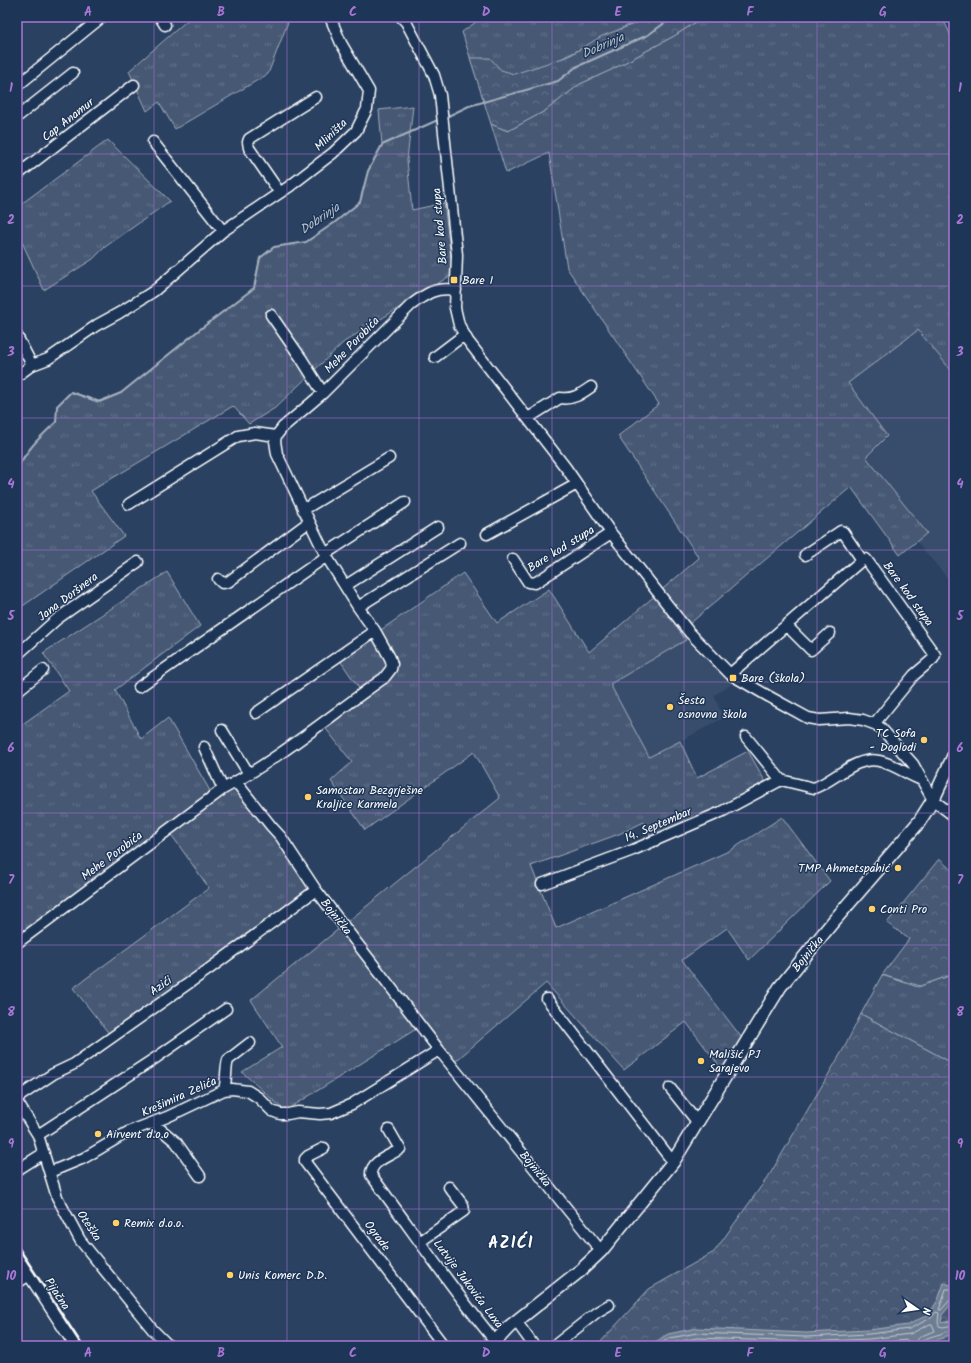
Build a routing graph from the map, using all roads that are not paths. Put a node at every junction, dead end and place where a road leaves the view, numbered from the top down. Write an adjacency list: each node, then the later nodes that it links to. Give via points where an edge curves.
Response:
1 (102, 17): 5 (street)
2 (330, 17): 11 (street, Mliništa, via 341,43 369,91 367,109 356,131 333,153)
3 (401, 17): 13 (street, Bare kod stupa, via 434,75 440,95 457,255)
4 (73, 74): 8 (street)
5 (17, 86)
6 (134, 86): 10 (street, Cap Anamur)
7 (316, 97): 11 (street, via 249,138 249,148)
8 (17, 117)
9 (153, 142): 12 (street)
10 (17, 175)
11 (280, 193): 12 (street, Mliništa)
12 (223, 231): 18 (street, Mliništa, via 160,286 48,359)
13 (456, 290): 15 (street, Bare kod stupa, via 455,308); 21 (street, Mehe Porobića, via 438,289 411,305)
14 (271, 315): 21 (street)
15 (464, 334): 17 (street); 22 (street, Bare kod stupa)
16 (17, 336): 18 (street)
17 (435, 357)
18 (32, 365): 19 (street, Mliništa)
19 (17, 376)
20 (591, 387): 22 (street, via 575,397 560,398)
21 (323, 393): 23 (street, Mehe Porobića)
22 (528, 418): 25 (street, Bare kod stupa)
23 (276, 436): 27 (street, via 255,433 238,436); 28 (street, Mehe Porobića, via 277,454)
24 (389, 458): 28 (street)
25 (576, 482): 30 (street); 32 (street, Bare kod stupa); 33 (street)
26 (405, 502): 35 (street)
27 (129, 504)
28 (303, 510): 29 (street, Mehe Porobića)
29 (309, 522): 35 (street, Mehe Porobića); 40 (street, via 228,582 222,583)
30 (500, 522)
31 (438, 527): 41 (street)
32 (611, 533): 37 (street, Bare kod stupa, via 535,583 528,582); 48 (street, Bare kod stupa, via 693,637)
33 (487, 534)
34 (460, 543): 42 (street)
35 (326, 555): 41 (street, Mehe Porobića); 49 (street)
36 (805, 555): 38 (street, via 841,531)
37 (513, 559)
38 (862, 560): 43 (street); 52 (street, Bare kod stupa, via 866,559 935,655 914,675)
39 (138, 562): 46 (street, Jana Doršnera, via 57,619)
40 (218, 579)
41 (345, 586): 42 (street, Mehe Porobića)
42 (358, 607): 44 (street, Mehe Porobića)
43 (787, 626): 45 (street, via 811,650); 48 (street)
44 (375, 631): 51 (street); 57 (street, Mehe Porobića, via 392,664 389,673)
45 (830, 633)
46 (17, 655)
47 (43, 670): 50 (street)
48 (730, 674): 52 (street, Bare kod stupa, via 808,718 849,718)
49 (139, 687)
50 (17, 691)
51 (256, 713)
52 (874, 724): 59 (street, Bare kod stupa, via 881,728 913,764)
53 (222, 730): 57 (street)
54 (746, 737): 58 (street)
55 (204, 747): 61 (street)
56 (954, 755): 62 (main road, Bojnička)
57 (249, 774): 60 (street, Mehe Porobića)
58 (781, 780): 59 (street, via 814,788 857,764 873,760 893,765); 64 (street, 14. Septembar, via 722,812)
59 (922, 780): 62 (street, Bare kod stupa)
60 (236, 782): 61 (street, Mehe Porobića); 65 (street, Bojnička, via 281,837)
61 (223, 789): 66 (street, Mehe Porobića)
62 (933, 800): 63 (street); 76 (main road, Bojnička, via 919,822 780,987)
63 (954, 816)
64 (542, 884)
65 (316, 890): 70 (street, Bojnička); 73 (street, Azići, via 80,1059)
66 (17, 943)
67 (547, 999): 81 (street)
68 (226, 1009): 78 (street, via 157,1058)
69 (250, 1043): 72 (street, via 228,1060)
70 (439, 1050): 72 (street, Krešimira Zelića, via 343,1109 320,1114 280,1114 272,1111 248,1091); 87 (street, Bojnička)
71 (670, 1088): 76 (street)
72 (224, 1090): 75 (street, Krešimira Zelića)
73 (17, 1098)
74 (17, 1102): 78 (street, Oteška)
75 (153, 1123): 83 (street, Krešimira Zelića, via 128,1132 84,1158); 84 (street, via 176,1142)
76 (698, 1123): 81 (main road, Bojnička)
77 (388, 1130): 86 (street, Lutvije Jukovića Luxa, via 400,1149 373,1165 371,1175)
78 (38, 1135): 80 (street, Oteška)
79 (324, 1148): 96 (street, Ograde, via 308,1156 305,1162)
80 (44, 1153): 82 (street); 83 (street, Oteška)
81 (673, 1162): 87 (main road, Bojnička)
82 (17, 1170)
83 (50, 1172): 95 (street, Oteška, via 57,1197 80,1240)
84 (200, 1176)
85 (449, 1187): 86 (street, Lutvije Jukovića Luxa, via 463,1205 464,1211)
86 (421, 1241): 93 (street, Lutvije Jukovića Luxa)
87 (601, 1251): 92 (main road, Bojnička)
88 (17, 1257): 89 (street, Pijačna)
89 (29, 1275): 90 (street); 94 (street, Pijačna)
90 (17, 1283)
91 (609, 1305): 98 (street)
92 (516, 1321): 93 (main road, Bojnička); 97 (street)
93 (493, 1344)
94 (75, 1346)
95 (169, 1346)
96 (444, 1346)
97 (534, 1346)
98 (554, 1346)

